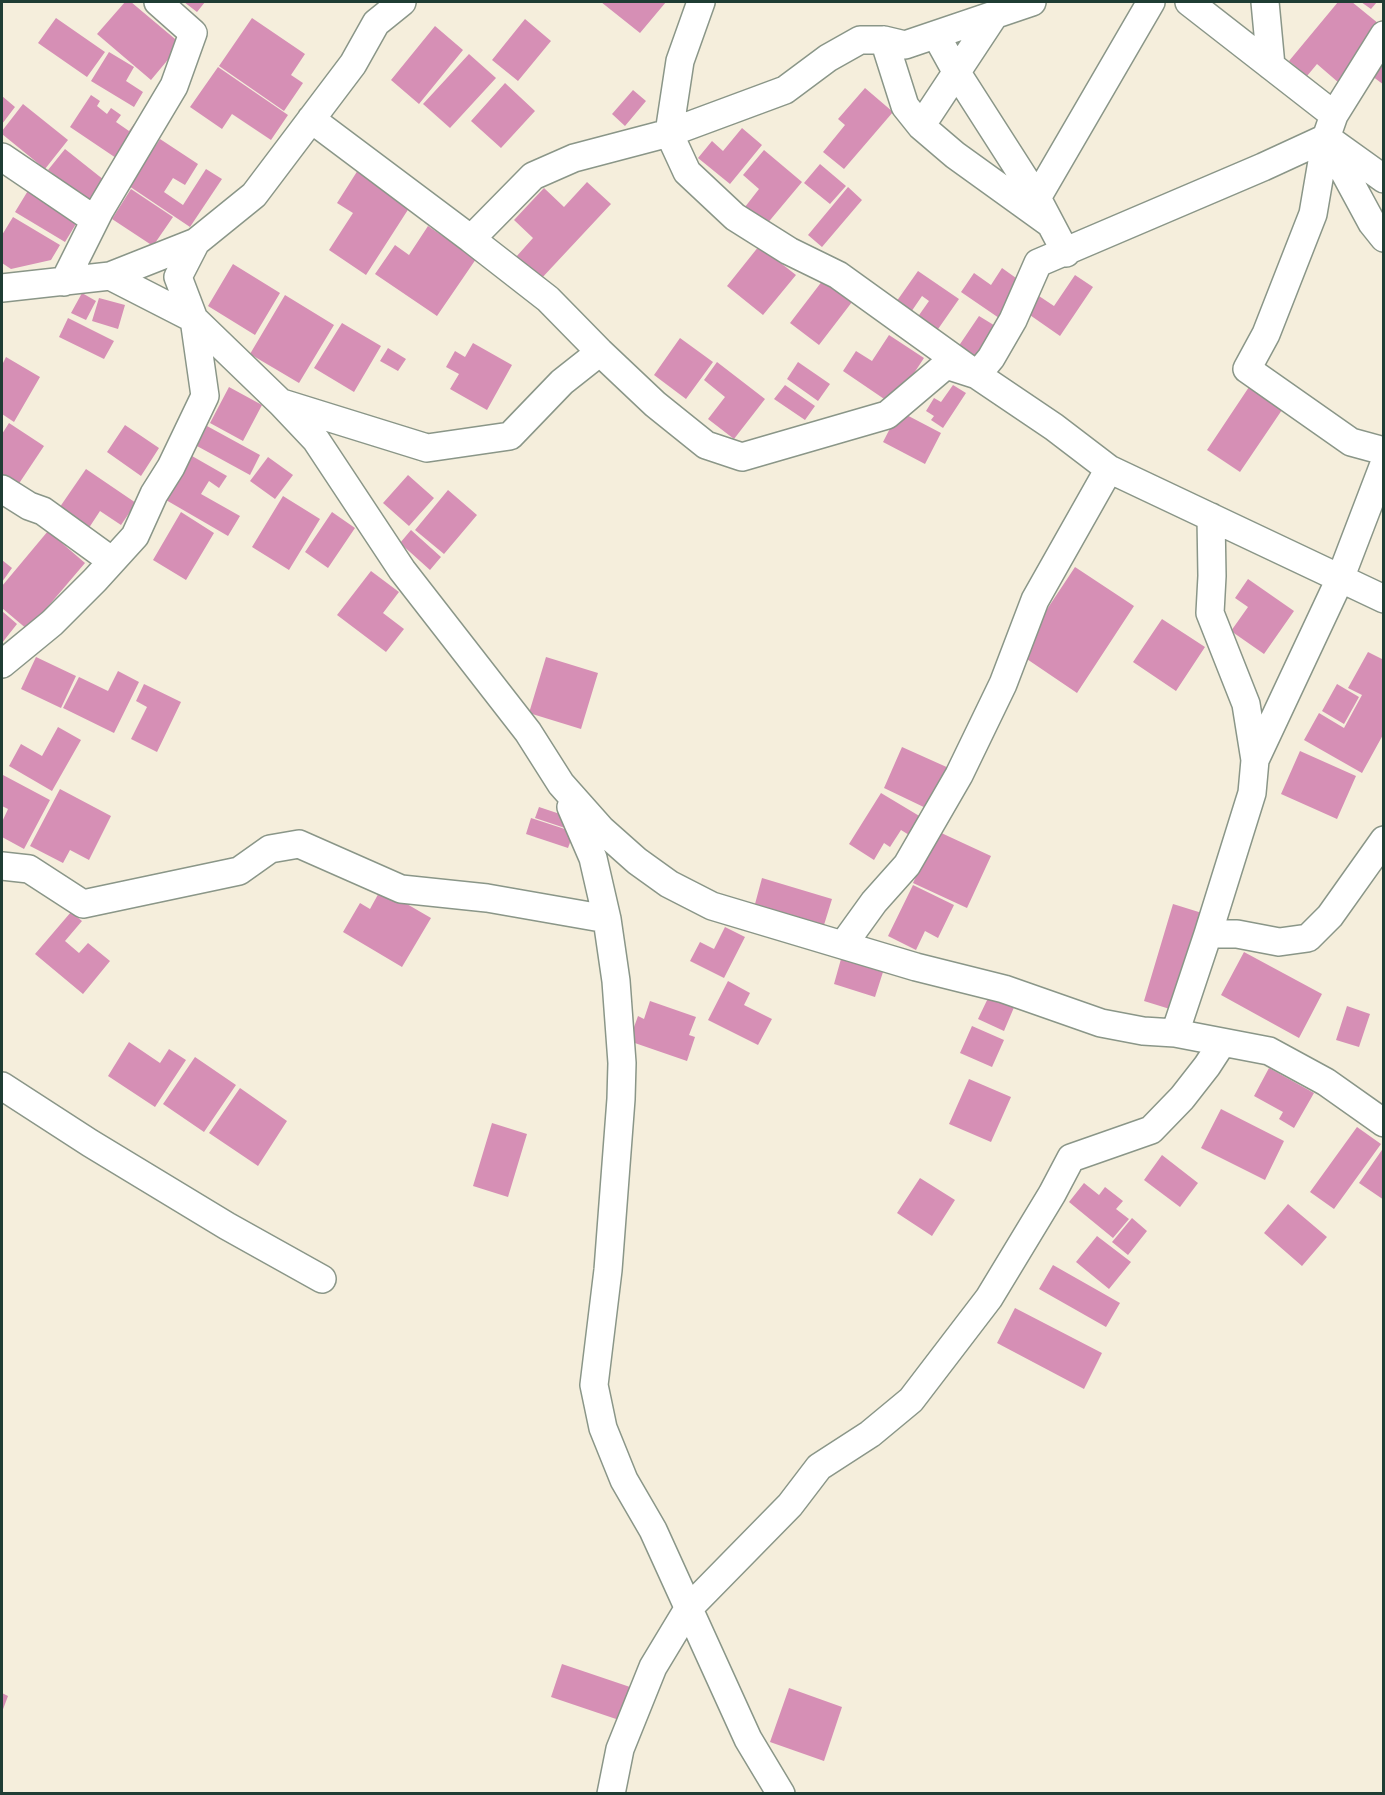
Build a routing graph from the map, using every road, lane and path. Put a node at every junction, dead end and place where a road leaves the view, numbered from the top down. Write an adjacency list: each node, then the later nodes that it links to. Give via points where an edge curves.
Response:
1 (158, 2): 21 (street, via 193,33 174,86)
2 (402, 2): 14 (street, via 376,23 352,64)
3 (701, 2): 17 (street, via 680,61)
4 (1032, 2): 8 (street)
5 (1151, 2): 20 (street)
6 (1189, 2): 12 (street)
7 (1265, 2): 12 (street)
8 (995, 14): 9 (street); 13 (street)
9 (936, 35): 11 (street, via 905,45); 13 (street)
10 (1383, 35): 16 (street)
11 (884, 40): 15 (street, via 905,106); 17 (street, via 860,40 785,90)
12 (1271, 66): 16 (street)
13 (957, 72): 15 (street); 20 (street)
14 (311, 119): 24 (street); 25 (street, via 254,195)
15 (921, 126): 22 (street)
16 (1330, 126): 19 (street); 23 (street, via 1372,223); 26 (street, via 1263,167); 34 (street, via 1313,214 1266,334 1247,369 1351,442)
17 (669, 133): 24 (street, via 574,158 533,176); 32 (street, via 687,172 735,217 789,251 838,275)
18 (2, 157): 21 (street)
19 (1383, 179)
20 (1037, 198): 22 (street)
21 (95, 220): 28 (street)
22 (1051, 224): 26 (street)
23 (1383, 238)
24 (471, 239): 31 (street, via 548,299)
25 (196, 242): 27 (street); 30 (street, via 178,278)
26 (1066, 253): 32 (street, via 1038,263 1013,320)
27 (110, 276): 28 (street); 30 (street)
28 (64, 282): 29 (street)
29 (2, 288)
30 (194, 319): 33 (street); 39 (street, via 205,396 135,537)
31 (600, 352): 32 (street, via 706,445 742,457 887,415 946,365); 33 (street, via 562,382 510,436 427,448)
32 (976, 375): 36 (street)
33 (281, 403): 44 (street, via 316,440 402,570 528,732)
34 (1383, 451)
35 (1383, 464): 40 (street)
36 (1109, 469): 38 (street); 49 (street, via 1035,600 1003,684 958,775 907,865)
37 (2, 489): 39 (street, via 43,511)
38 (1211, 518): 40 (street); 43 (street, via 1210,613 1246,704)
39 (112, 561): 42 (street, via 52,622)
40 (1340, 579): 41 (street); 43 (street)
41 (1383, 599)
42 (2, 664)
43 (1255, 760): 48 (street, via 1252,793)
44 (561, 784): 47 (street, via 593,858); 49 (street, via 601,829 669,884 712,906)
45 (1383, 840): 48 (street, via 1330,916 1308,938 1279,942 1237,934)
46 (2, 866): 47 (street, via 29,869 83,904 239,871 270,849 299,844 401,889 487,898)
47 (608, 919): 55 (street, via 622,1063 621,1099 608,1270 594,1385 603,1428 624,1480 654,1530)
48 (1208, 934): 50 (street)
49 (843, 945): 50 (street, via 1004,990 1101,1023)
50 (1176, 1033): 51 (street)
51 (1222, 1042): 53 (street, via 1269,1051 1326,1082); 55 (street, via 1182,1098 1152,1130 1071,1158 989,1298 911,1400 870,1434 819,1467 790,1504)
52 (2, 1086): 54 (street, via 227,1226)
53 (1383, 1123)
54 (322, 1279)
55 (688, 1609): 56 (street, via 649,1678 620,1749); 57 (street, via 748,1739)
56 (611, 1794)
57 (781, 1794)

